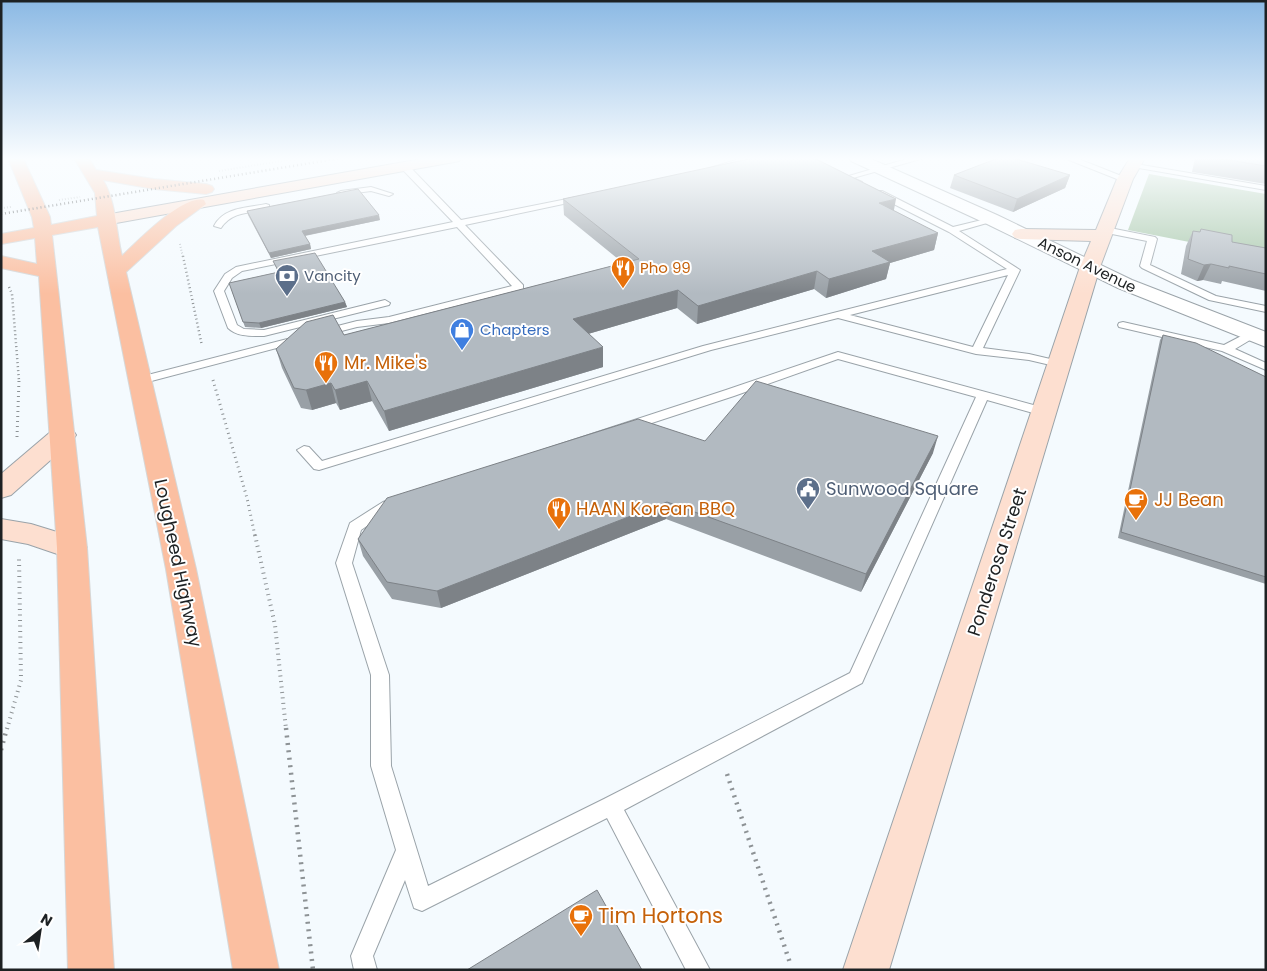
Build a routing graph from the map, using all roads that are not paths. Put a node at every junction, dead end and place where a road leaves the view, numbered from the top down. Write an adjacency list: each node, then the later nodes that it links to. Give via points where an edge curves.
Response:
1 (34, 203): 11 (main road)
2 (133, 203): 9 (street)
3 (194, 203): 21 (main road)
4 (439, 203): 14 (lane)
5 (557, 203): 14 (lane)
6 (898, 203): 16 (lane)
7 (956, 203): 12 (street, Anson Avenue)
8 (1117, 203): 17 (street, Ponderosa Street)
9 (104, 206): 11 (main road); 21 (main road, Lougheed Highway)
10 (270, 206): 15 (lane, via 230,215)
11 (40, 217): 13 (main road); 19 (main road); 24 (main road)
12 (991, 219): 16 (lane); 18 (street, Anson Avenue)
13 (1, 223)
14 (459, 224): 25 (lane, via 239,269 226,278 220,288 232,326 244,332 270,332); 34 (lane, via 519,287 387,321 348,326)
15 (218, 226)
16 (952, 230): 22 (lane)
17 (1104, 233): 18 (street); 20 (street, Ponderosa Street); 26 (lane, via 1152,239 1145,266 1213,298)
18 (1021, 234): 20 (street, Anson Avenue)
19 (1, 239)
20 (1090, 267): 29 (street, Anson Avenue, via 1133,288); 32 (street, Ponderosa Street)
21 (117, 270): 34 (main road, Lougheed Highway)
22 (1015, 270): 27 (lane); 31 (lane)
23 (3, 271): 24 (main road)
24 (48, 272): 37 (main road)
25 (385, 303)
26 (1266, 309)
27 (837, 314): 31 (lane); 38 (lane, via 708,348 319,466)
28 (1124, 325): 30 (lane)
29 (1258, 338): 30 (lane)
30 (1226, 349): 33 (lane)
31 (976, 351): 32 (lane, via 1029,356)
32 (1059, 364): 36 (street, Ponderosa Street)
33 (1266, 367)
34 (140, 380): 45 (main road, Lougheed Highway, via 181,569)
35 (983, 395): 36 (lane); 42 (lane, via 856,678); 43 (lane, via 838,355 388,505 355,526 344,564 380,675 381,766)
36 (1044, 412): 48 (street, Ponderosa Street)
37 (63, 435): 39 (street); 41 (main road)
38 (304, 450)
39 (1, 489)
40 (1, 529): 41 (street, via 31,534)
41 (72, 548): 44 (main road)
42 (611, 806): 43 (lane, via 422,900); 47 (lane)
43 (407, 850): 46 (lane, via 362,956)
44 (91, 970)
45 (256, 970)
46 (366, 970)
47 (699, 970)
48 (866, 970)

